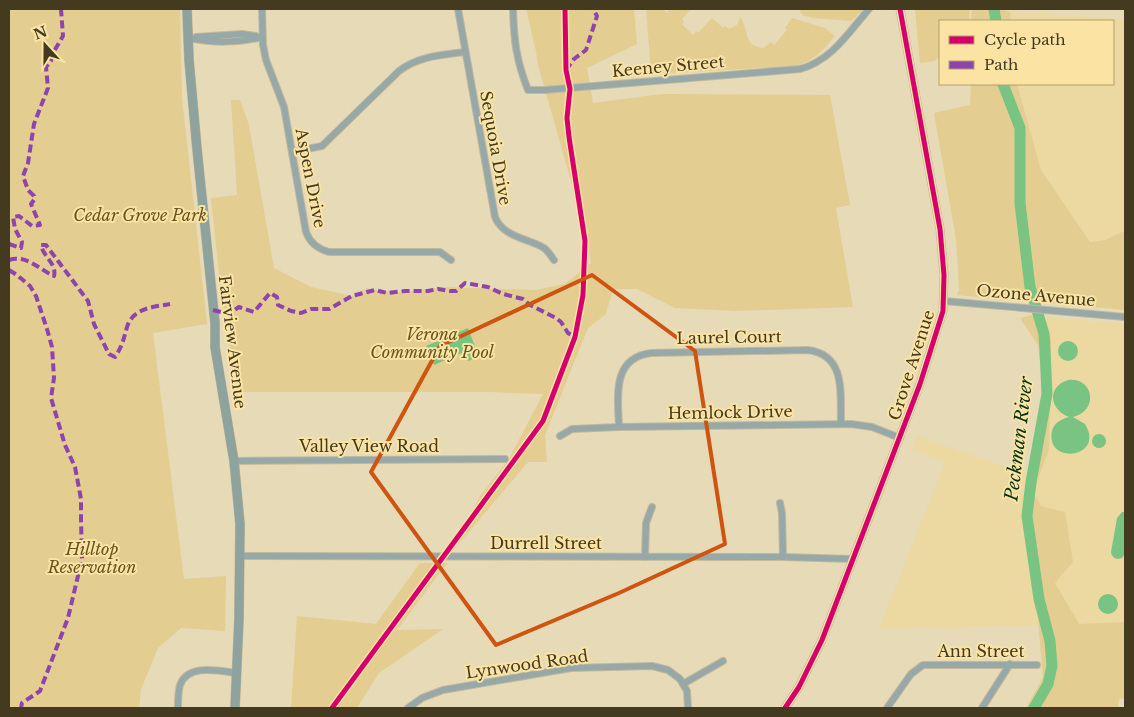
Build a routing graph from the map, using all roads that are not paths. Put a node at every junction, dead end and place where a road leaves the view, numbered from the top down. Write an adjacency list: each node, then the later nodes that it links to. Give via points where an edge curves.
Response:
1 (187, 9): 8 (main road, Fairview Avenue)
2 (262, 9): 7 (street, Aspen Drive)
3 (458, 9): 9 (street, Sequoia Drive)
4 (513, 9): 5 (street, Keeney Street, via 514,42 524,80 528,90 545,90 806,68 831,53)
5 (869, 9)
6 (900, 9): 13 (street, Grove Avenue, via 940,229)
7 (262, 37): 8 (street, via 242,34); 10 (street, Aspen Drive, via 266,60 284,108)
8 (188, 38): 20 (main road, Fairview Avenue, via 215,323 214,347)
9 (465, 52): 10 (street, via 409,64 322,146); 12 (street, Sequoia Drive, via 496,221 506,232 545,249)
10 (292, 152): 11 (street, Aspen Drive, via 306,232 317,247 329,252 440,252)
11 (450, 260)
12 (554, 260)
13 (944, 301): 14 (street, Ozone Avenue); 18 (street, Grove Avenue, via 934,345)
14 (1125, 317)
15 (841, 424): 16 (street, Hemlock Drive); 16 (street, Laurel Court, via 840,381 835,366 819,352 798,350 641,355 629,362 620,376); 18 (street, Hemlock Drive, via 864,425)
16 (619, 427): 17 (street, Hemlock Drive, via 572,429)
17 (560, 436)
18 (900, 438): 26 (street, Grove Avenue)
19 (505, 459): 20 (street, Valley View Road)
20 (234, 460): 23 (main road, Fairview Avenue)
21 (780, 503): 25 (street)
22 (652, 507): 24 (street, via 646,523)
23 (240, 556): 24 (street, Durrell Street); 30 (main road, Fairview Avenue)
24 (645, 557): 25 (street, Durrell Street)
25 (783, 557): 26 (street, Durrell Street)
26 (853, 559): 36 (street, Grove Avenue, via 822,640)
27 (723, 661): 31 (street)
28 (1010, 664): 29 (street, Ann Street); 37 (street, Ann Street, via 923,665 910,674); 38 (street)
29 (1037, 665)
30 (236, 673): 32 (street, via 201,670 190,673 180,684); 33 (main road, Fairview Avenue)
31 (683, 684): 34 (street, Lynwood Road, via 672,672 658,666 571,668 444,690 422,698); 35 (street, via 688,695)
32 (178, 708)
33 (235, 708)
34 (408, 708)
35 (688, 708)
36 (785, 708)
37 (887, 708)
38 (982, 708)

